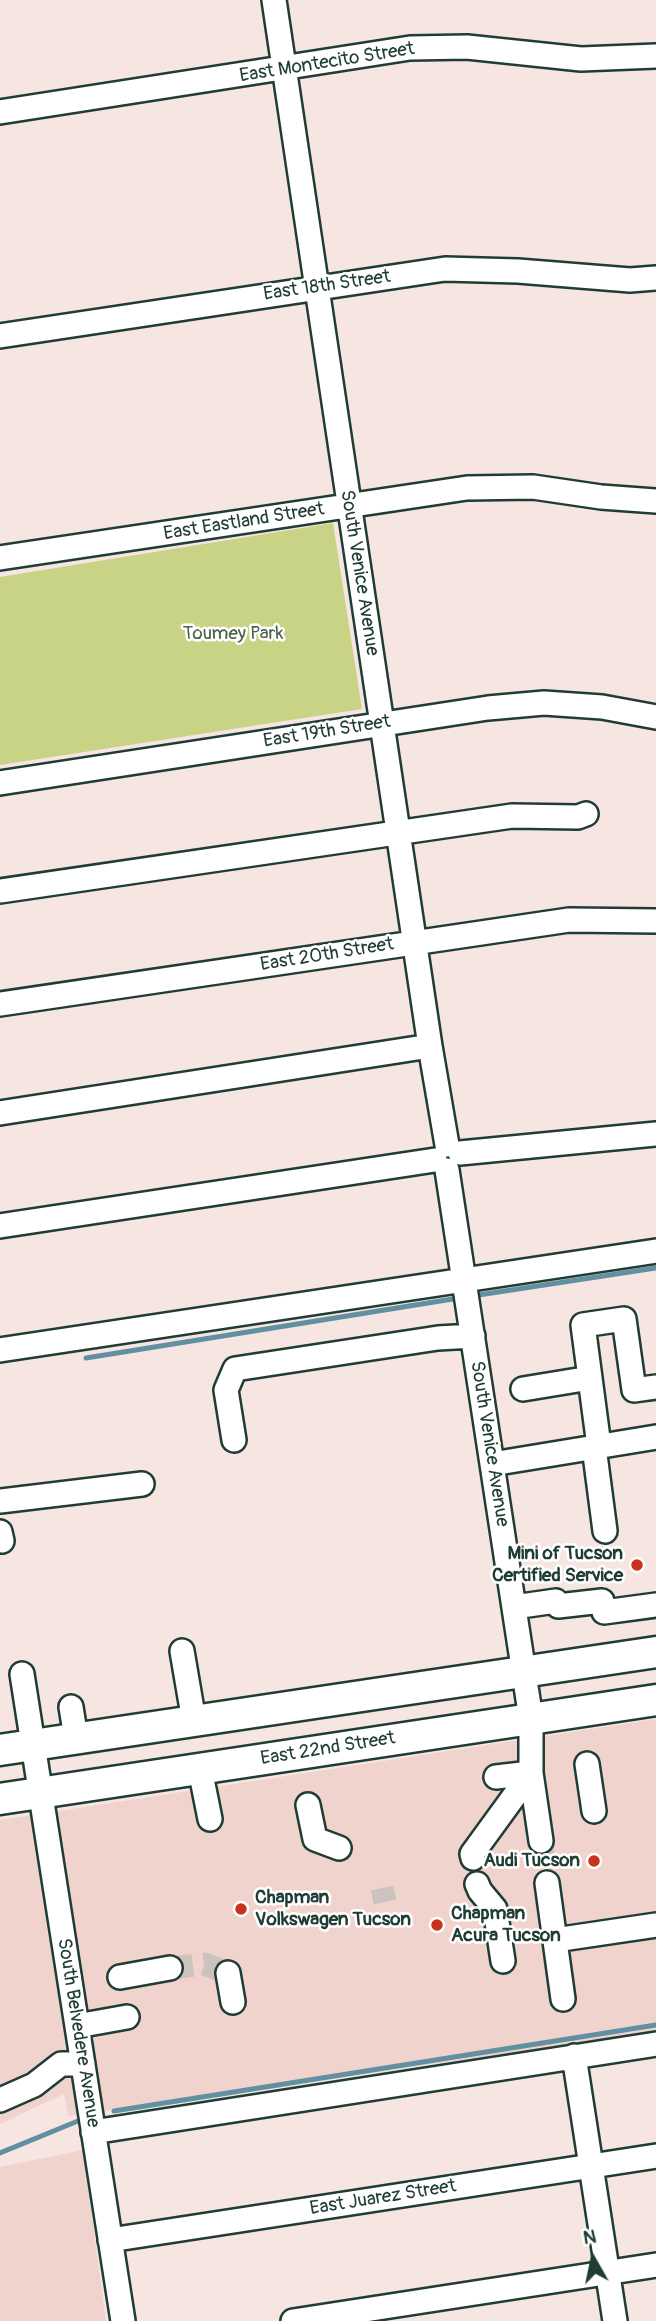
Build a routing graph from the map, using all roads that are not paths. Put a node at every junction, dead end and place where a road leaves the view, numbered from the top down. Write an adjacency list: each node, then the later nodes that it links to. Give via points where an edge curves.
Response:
1 (274, 0): 3 (street, South Venice Avenue)
2 (656, 56): 3 (street, East Montecito Street, via 580,59 467,47 410,48)
3 (285, 69): 4 (street, East Montecito Street); 6 (street, South Venice Avenue)
4 (0, 112)
5 (656, 278): 6 (street, East 18th Street, via 445,269)
6 (317, 287): 7 (street, East 18th Street); 9 (street, South Venice Avenue)
7 (0, 336)
8 (656, 501): 9 (street, East Eastland Street, via 520,487 467,488)
9 (349, 506): 10 (street, East Eastland Street); 12 (street, South Venice Avenue)
10 (0, 558)
11 (656, 717): 12 (street, East 19th Street, via 544,703)
12 (382, 723): 13 (street, East 19th Street); 15 (street, South Venice Avenue)
13 (0, 783)
14 (586, 814): 15 (street, via 512,816)
15 (399, 832): 16 (street); 18 (street, South Venice Avenue)
16 (0, 891)
17 (656, 920): 18 (street, East 20th Street, via 569,920)
18 (415, 942): 19 (street, East 20th Street); 20 (street, South Venice Avenue)
19 (0, 1004)
20 (430, 1046): 21 (street); 23 (street, South Venice Avenue)
21 (0, 1112)
22 (656, 1134): 23 (street)
23 (447, 1157): 24 (street); 26 (street, South Venice Avenue)
24 (0, 1226)
25 (656, 1251): 26 (street)
26 (464, 1282): 27 (street, South Venice Avenue); 28 (street)
27 (473, 1336): 33 (street, via 235,1369 226,1390); 35 (street, South Venice Avenue)
28 (0, 1350)
29 (590, 1378): 30 (street, via 583,1325 624,1319 634,1390); 31 (street); 34 (street)
30 (656, 1387)
31 (523, 1389)
32 (656, 1437): 34 (street)
33 (234, 1440)
34 (597, 1447): 35 (street); 38 (street)
35 (492, 1464): 40 (street, South Venice Avenue)
36 (142, 1485): 37 (street)
37 (0, 1500)
38 (605, 1531)
39 (656, 1605): 40 (street, via 604,1612 602,1601)
40 (514, 1607): 43 (street, South Venice Avenue)
41 (182, 1651): 48 (street)
42 (656, 1652): 43 (main road)
43 (524, 1672): 47 (street, South Venice Avenue); 48 (main road)
44 (22, 1674): 50 (street, South Belvedere Avenue)
45 (656, 1699): 47 (main road, East 22nd Street)
46 (71, 1707): 49 (street)
47 (531, 1718): 53 (main road, East 22nd Street); 54 (street, South Venice Avenue)
48 (194, 1721): 49 (main road)
49 (76, 1738): 50 (main road)
50 (33, 1745): 51 (main road); 56 (street, South Belvedere Avenue)
51 (0, 1750)
52 (587, 1764): 59 (street)
53 (200, 1769): 56 (main road, East 22nd Street); 60 (street)
54 (531, 1773): 55 (street); 61 (street, South Venice Avenue); 63 (street)
55 (496, 1777)
56 (41, 1793): 57 (main road, East 22nd Street); 75 (street, South Belvedere Avenue)
57 (0, 1799)
58 (308, 1805): 62 (street, via 314,1839)
59 (594, 1811)
60 (210, 1819)
61 (541, 1840)
62 (339, 1848)
63 (473, 1858)
64 (547, 1883): 67 (street)
65 (477, 1884): 68 (street, via 495,1909)
66 (656, 1925): 67 (street)
67 (555, 1940): 72 (street)
68 (503, 1961)
69 (170, 1968): 71 (street)
70 (228, 1973): 73 (street)
71 (120, 1978)
72 (563, 1999)
73 (233, 2002)
74 (127, 2017): 75 (street)
75 (77, 2026): 78 (street, South Belvedere Avenue)
76 (656, 2043): 77 (street)
77 (574, 2056): 80 (street); 82 (street)
78 (83, 2064): 79 (street, via 61,2064 34,2085); 80 (street, South Belvedere Avenue)
79 (0, 2100)
80 (93, 2132): 83 (street, South Belvedere Avenue)
81 (656, 2156): 82 (street, East Juarez Street)
82 (591, 2166): 83 (street, East Juarez Street); 85 (street)
83 (110, 2240): 86 (street, South Belvedere Avenue)
84 (656, 2265): 85 (street)
85 (608, 2273): 87 (street); 88 (street)
86 (123, 2321)
87 (293, 2321)
88 (615, 2321)

